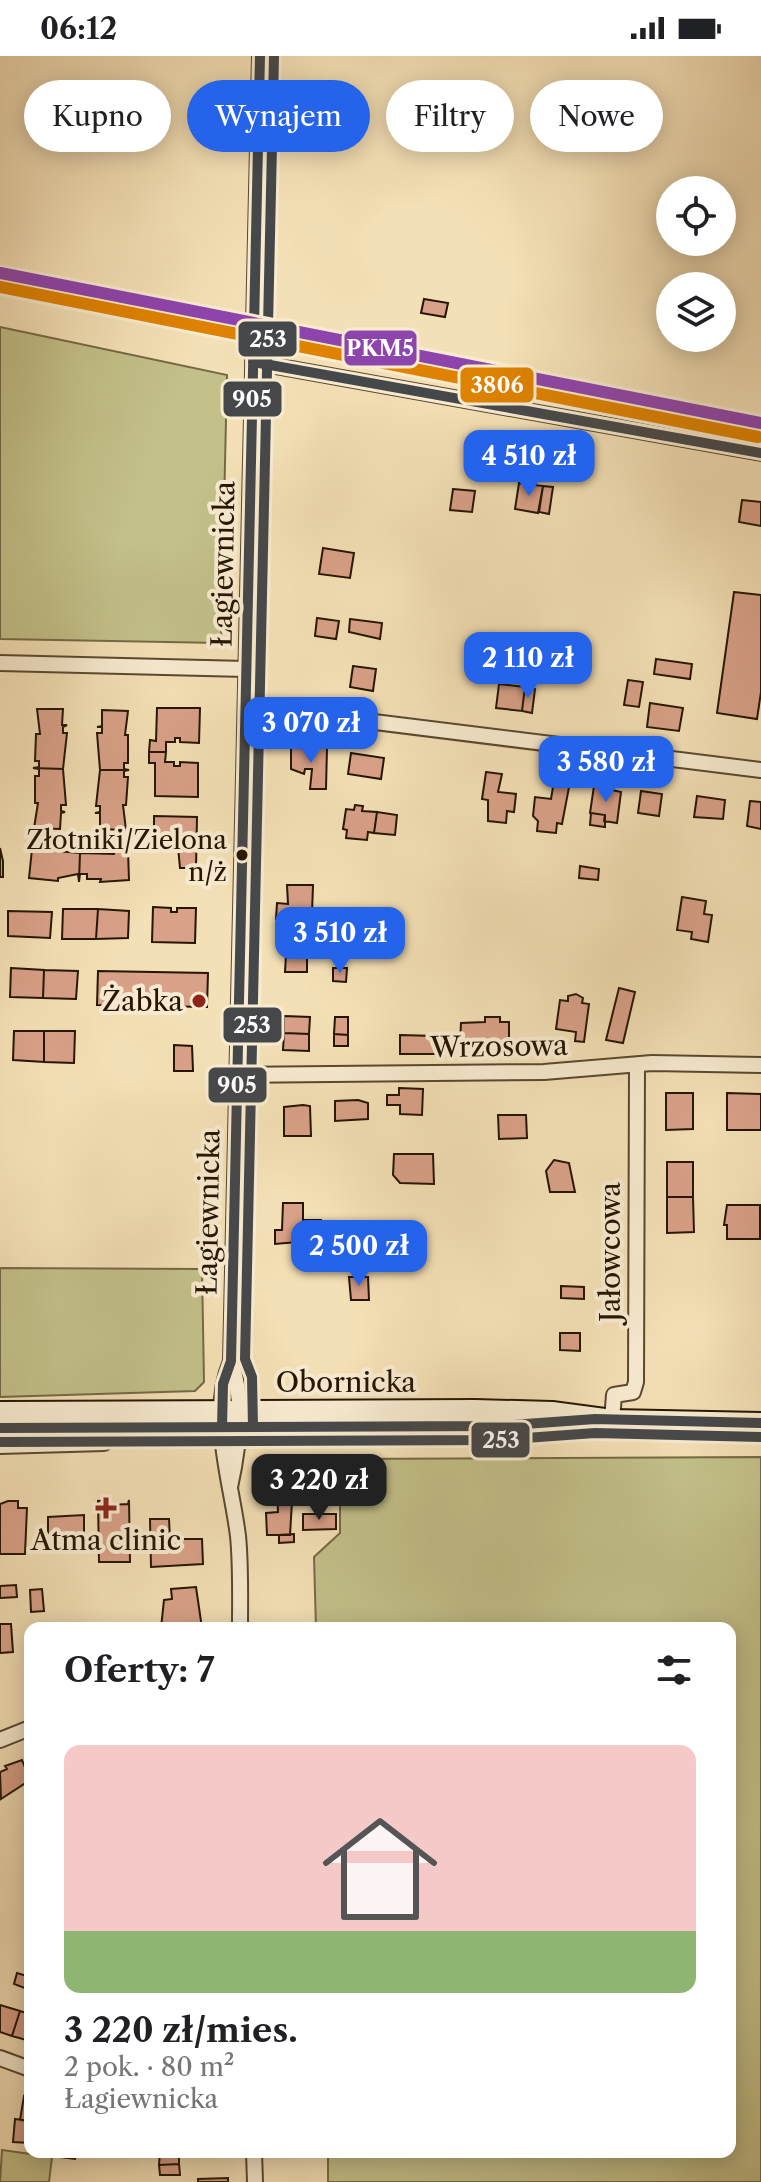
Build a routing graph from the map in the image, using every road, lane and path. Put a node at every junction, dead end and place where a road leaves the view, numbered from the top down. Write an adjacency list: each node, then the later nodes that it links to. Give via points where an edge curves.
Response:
1 (260, 56): 2 (street, Łagiewnicka)
2 (253, 362): 3 (street); 5 (street, Łagiewnicka)
3 (761, 453)
4 (0, 663): 5 (street)
5 (246, 669): 6 (street, Łagiewnicka)
6 (246, 706): 7 (street); 10 (street, Łagiewnicka)
7 (761, 770)
8 (761, 1065): 9 (street, Wrzosowa)
9 (637, 1067): 10 (street, Wrzosowa); 13 (street, Jałowcowa, via 636,1382 633,1392 614,1395)
10 (237, 1075): 12 (street, Łagiewnicka, via 231,1361 224,1379)
11 (0, 1412): 12 (main road, Obornicka)
12 (230, 1419): 13 (main road, Obornicka, via 475,1410); 15 (main road, Obornicka); 18 (street, Łagiewnicka)
13 (604, 1420): 14 (main road, Obornicka)
14 (761, 1423)
15 (0, 1428)
16 (104, 1443): 17 (street)
17 (0, 1446)
18 (240, 1622)
19 (24, 1730): 20 (street)
20 (0, 1740)
21 (0, 2058): 22 (street)
22 (24, 2067)
23 (254, 2158): 24 (street)
24 (255, 2182)

